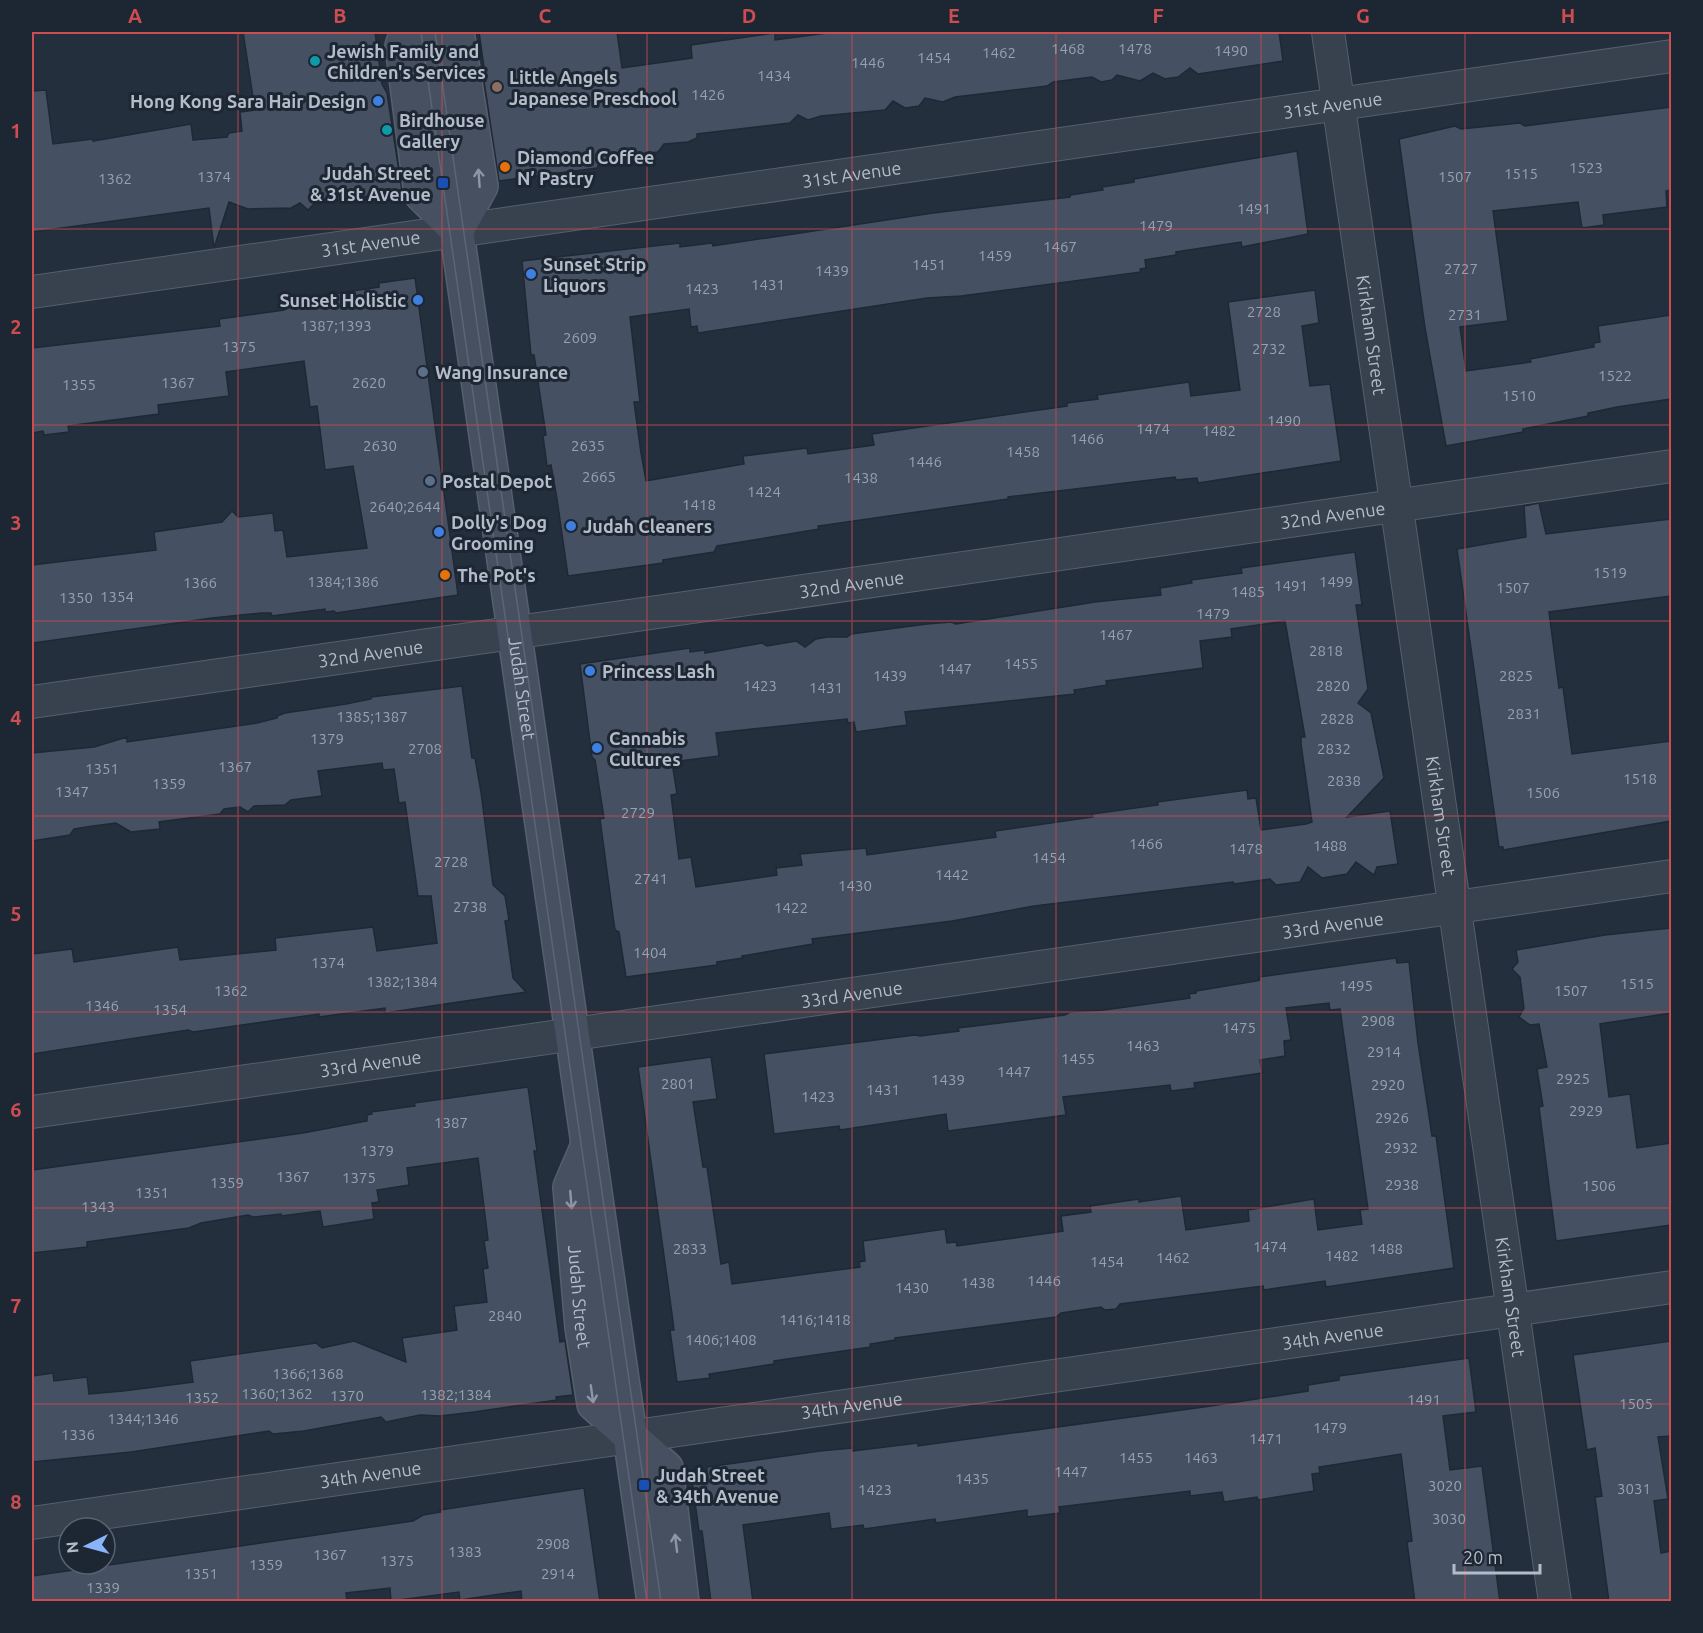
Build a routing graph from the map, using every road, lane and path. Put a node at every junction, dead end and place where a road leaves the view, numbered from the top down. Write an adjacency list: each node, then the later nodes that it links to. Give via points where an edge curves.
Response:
1 (407, 32): 7 (street, via 402,46 421,195)
2 (428, 32): 7 (street, Judah Street)
3 (453, 32): 7 (street, one-way to 3, via 481,186 458,38)
4 (1328, 32): 6 (street, Kirkham Street)
5 (1671, 56): 6 (street, 31st Avenue)
6 (1339, 104): 7 (street, 31st Avenue); 10 (street, Kirkham Street)
7 (457, 231): 8 (street, 31st Avenue); 11 (street, Judah Street)
8 (32, 292)
9 (1671, 466): 10 (street, 32nd Avenue)
10 (1397, 506): 11 (street, 32nd Avenue); 14 (street, Kirkham Street)
11 (514, 633): 12 (street, 32nd Avenue); 15 (street, Judah Street)
12 (32, 702)
13 (1671, 876): 14 (street, 33rd Avenue)
14 (1455, 908): 15 (street, 33rd Avenue); 18 (street, Kirkham Street)
15 (572, 1033): 16 (street, 33rd Avenue); 19 (street, Judah Street)
16 (32, 1112)
17 (1671, 1287): 18 (street, 34th Avenue)
18 (1513, 1310): 19 (street, 34th Avenue); 23 (street, Kirkham Street)
19 (630, 1437): 20 (street, 34th Avenue); 21 (street, Judah Street); 22 (street, one-way to 19, via 666,1468)
20 (32, 1523)
21 (654, 1602)
22 (682, 1602)
23 (1554, 1602)

